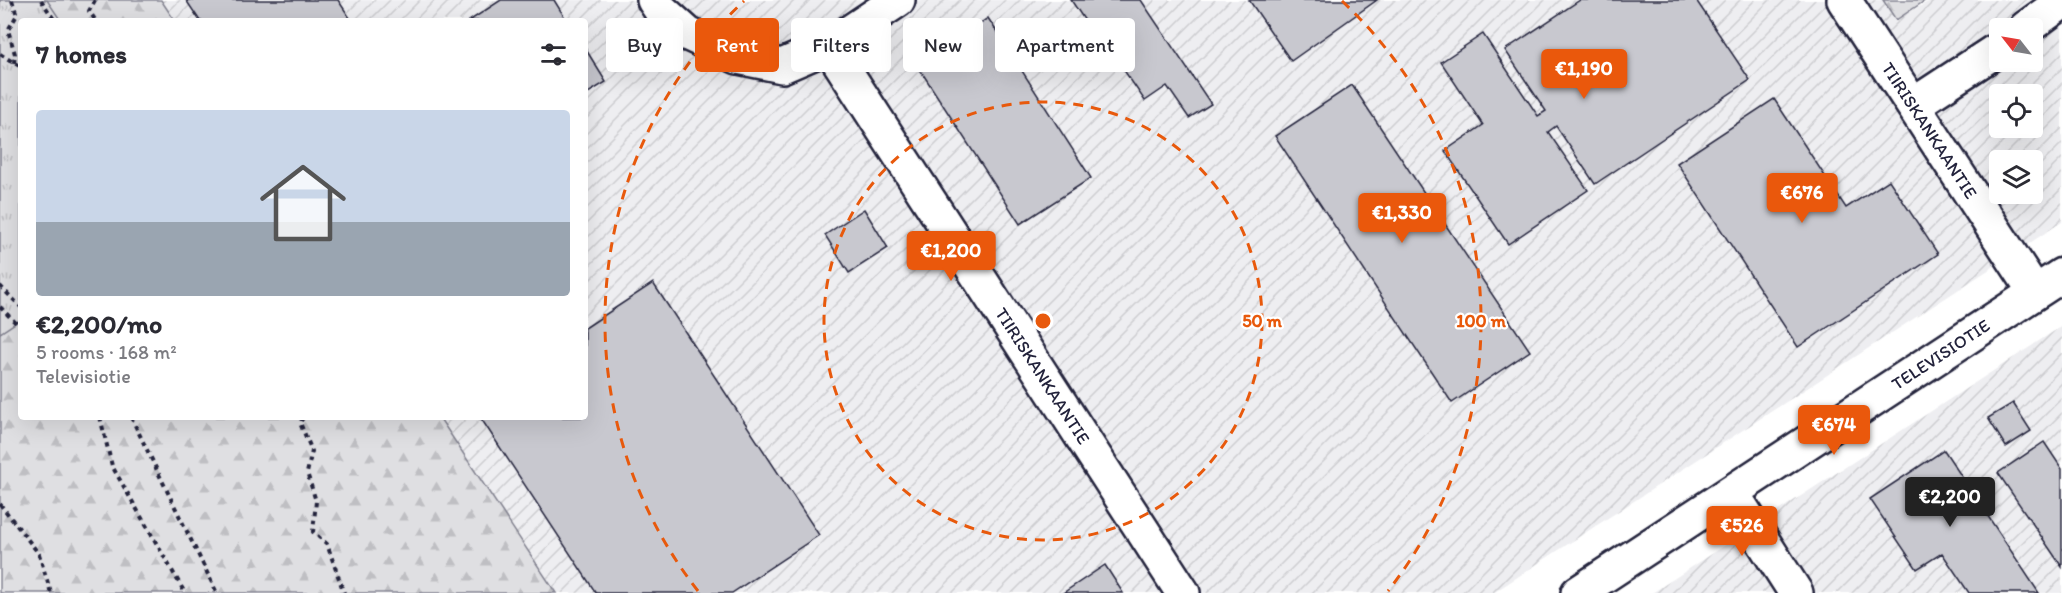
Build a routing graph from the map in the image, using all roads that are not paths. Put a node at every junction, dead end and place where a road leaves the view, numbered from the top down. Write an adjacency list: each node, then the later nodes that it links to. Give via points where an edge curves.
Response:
1 (654, 0): 8 (street, via 688,34 738,57 782,66)
2 (898, 0): 5 (street)
3 (1844, 0): 10 (street, TIIRISKANKAANTIE)
4 (2062, 2): 6 (street)
5 (871, 18)
6 (2040, 18)
7 (1989, 55): 10 (street)
8 (791, 62)
9 (846, 72): 14 (street, TIIRISKANKAANTIE)
10 (1913, 105): 12 (street, TIIRISKANKAANTIE)
11 (2062, 275): 12 (street, TELEVISIOTIE)
12 (2035, 292): 13 (street, TELEVISIOTIE)
13 (1732, 493): 15 (street, TELEVISIOTIE); 16 (street)
14 (1183, 593)
15 (1578, 593)
16 (1796, 593)

